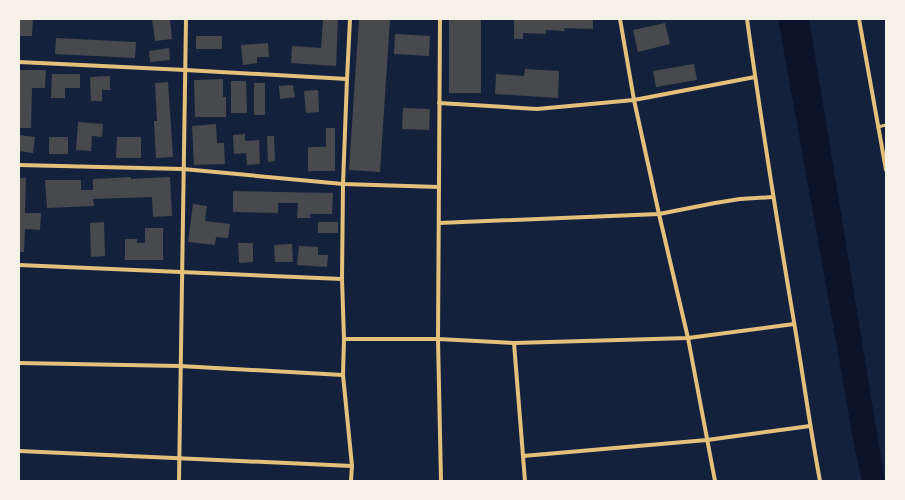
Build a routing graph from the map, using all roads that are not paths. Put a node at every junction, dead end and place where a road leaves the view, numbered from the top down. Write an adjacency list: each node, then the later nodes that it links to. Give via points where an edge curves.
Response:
1 (186, 19): 8 (street)
2 (350, 19): 10 (street)
3 (440, 19): 12 (street)
4 (620, 19): 11 (street)
5 (746, 19): 9 (street)
6 (859, 19): 14 (street)
7 (19, 62): 8 (street)
8 (185, 70): 10 (street); 16 (street)
9 (755, 77): 11 (street); 20 (street)
10 (347, 79): 18 (street)
11 (634, 100): 12 (street, via 537,109); 21 (street)
12 (439, 103): 19 (street)
13 (886, 125): 14 (lane)
14 (878, 127): 17 (street)
15 (19, 165): 16 (street)
16 (183, 169): 18 (street); 24 (street)
17 (886, 170)
18 (344, 184): 19 (street); 25 (street)
19 (439, 187): 22 (street)
20 (773, 196): 21 (street, via 740,199); 26 (street)
21 (659, 214): 22 (street); 27 (street)
22 (439, 224): 29 (street)
23 (19, 265): 24 (street)
24 (183, 273): 25 (street); 32 (street)
25 (342, 279): 28 (street)
26 (794, 324): 27 (street); 34 (street)
27 (688, 338): 30 (street); 35 (street)
28 (344, 339): 29 (street); 33 (street)
29 (438, 339): 30 (street); 42 (street)
30 (514, 343): 37 (street)
31 (19, 363): 32 (street)
32 (180, 366): 33 (street); 38 (street)
33 (343, 375): 39 (street)
34 (810, 426): 35 (street); 45 (street)
35 (707, 440): 37 (street); 44 (street)
36 (19, 451): 38 (street)
37 (523, 456): 43 (street)
38 (179, 459): 39 (street); 40 (street)
39 (352, 466): 41 (street)
40 (179, 481)
41 (351, 481)
42 (441, 481)
43 (525, 481)
44 (715, 481)
45 (820, 481)

